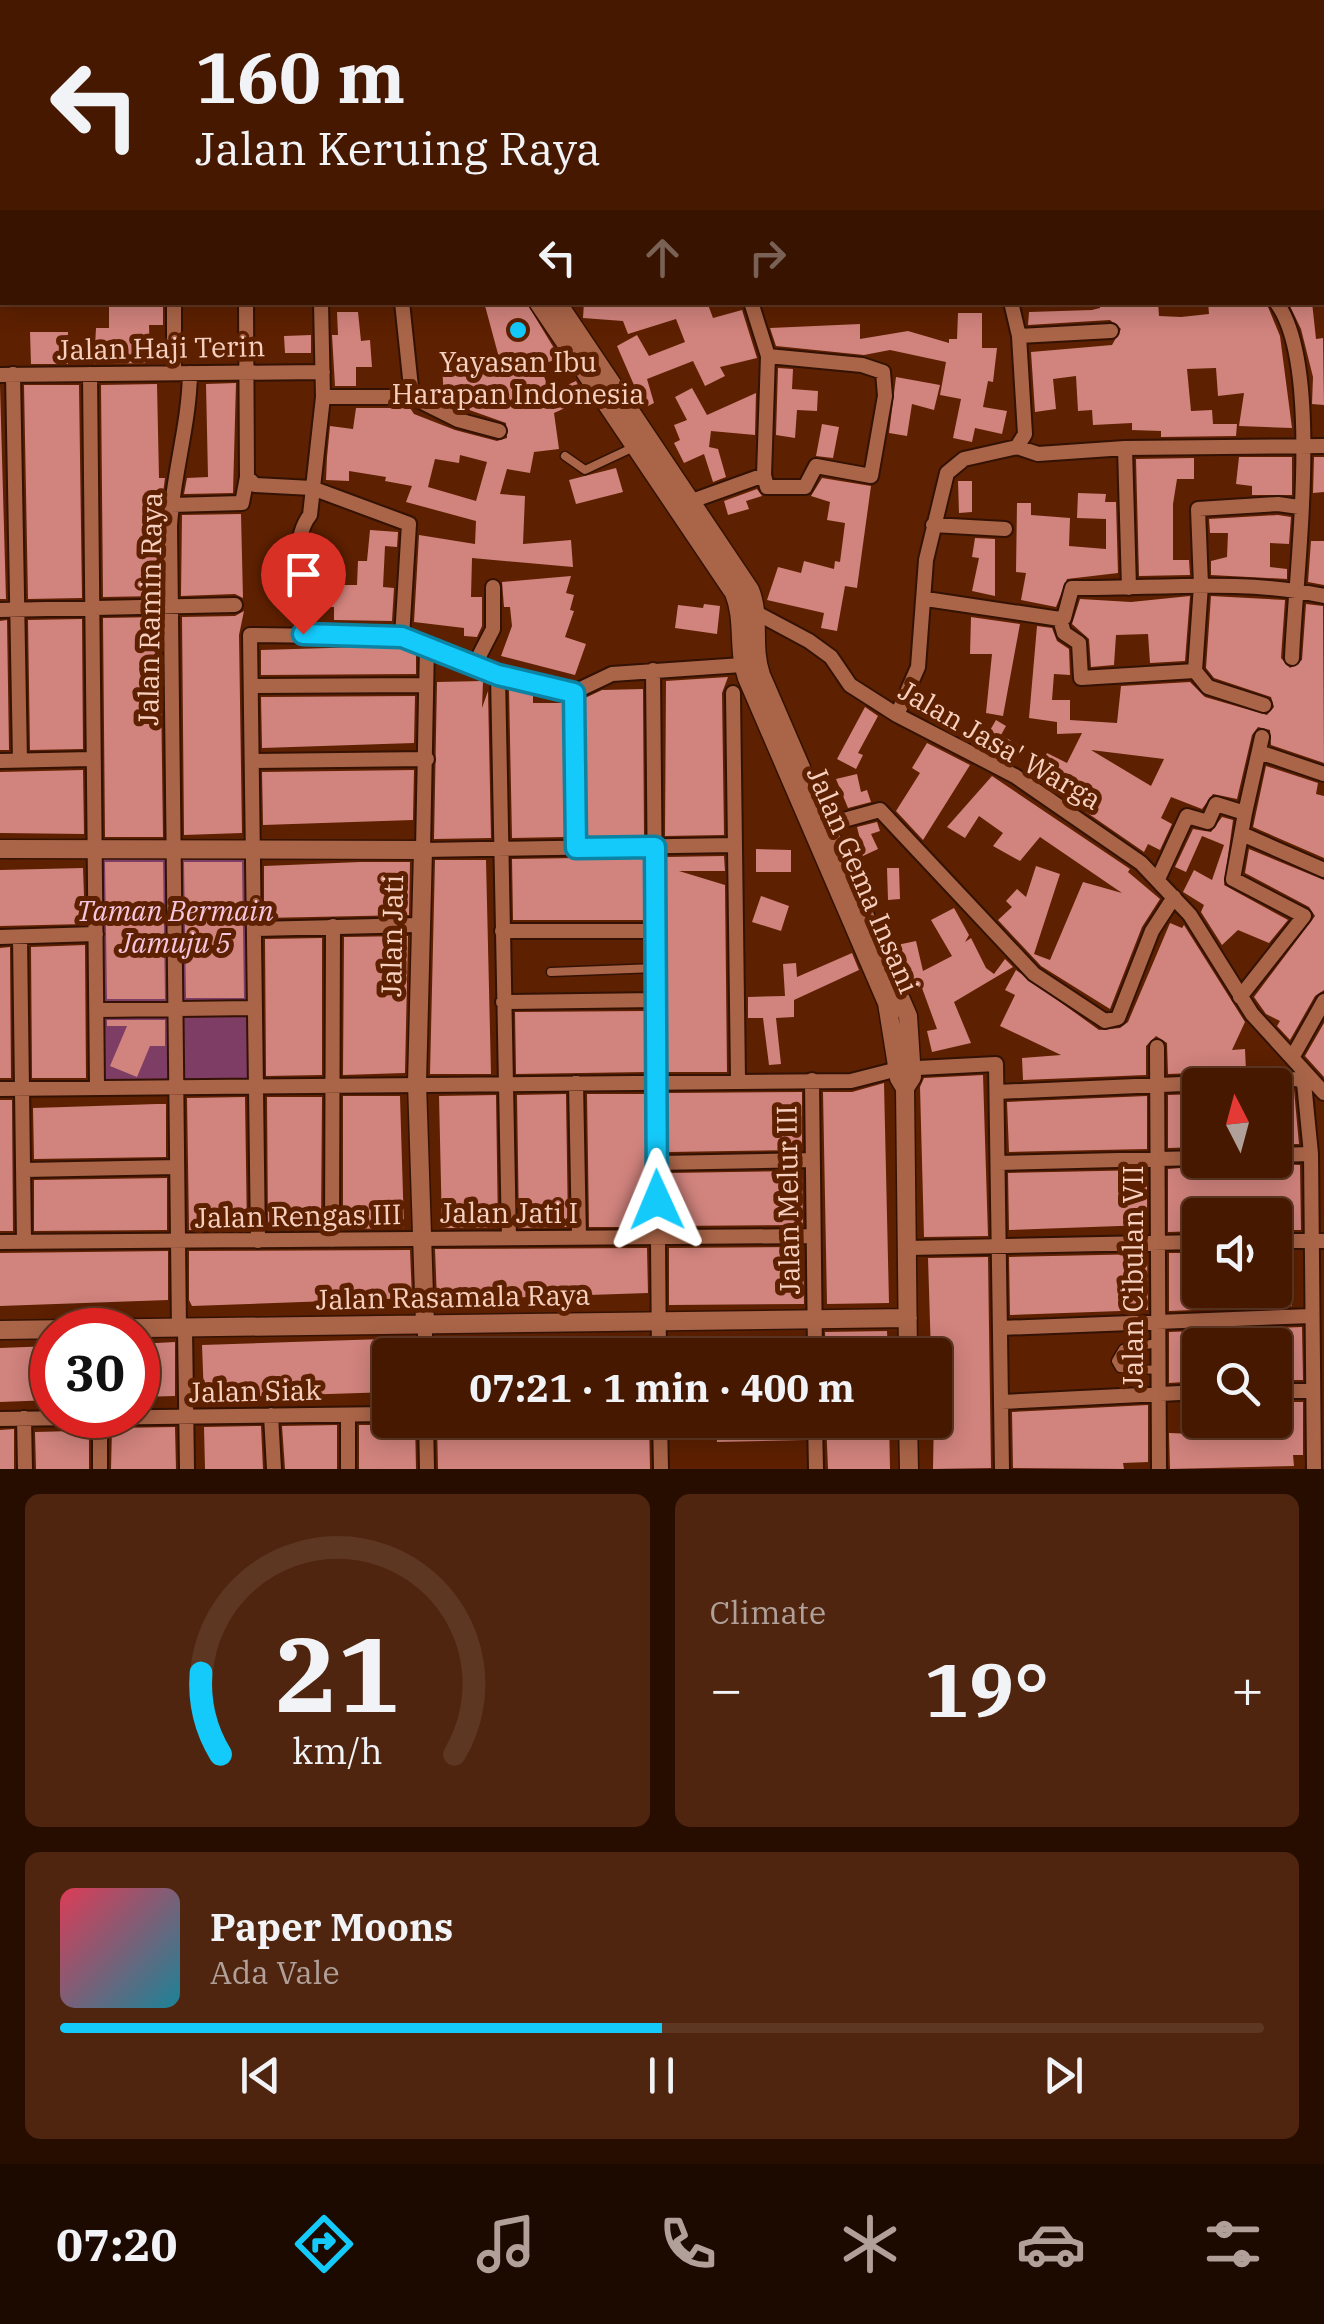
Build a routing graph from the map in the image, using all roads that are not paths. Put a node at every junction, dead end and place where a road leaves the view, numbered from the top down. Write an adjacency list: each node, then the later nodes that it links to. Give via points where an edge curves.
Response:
1 (174, 305): 15 (street, Jalan Ramin Raya)
2 (246, 305): 13 (street)
3 (321, 305): 14 (street)
4 (402, 305): 19 (street)
5 (540, 305): 21 (street, Jalan Gema Insani)
6 (559, 305): 30 (street, Jalan Gema Insani)
7 (752, 305): 12 (street)
8 (1012, 305): 11 (street)
9 (1278, 305): 22 (street, via 1300,370)
10 (1112, 332): 11 (street)
11 (1019, 336): 24 (street, via 1025,434)
12 (768, 356): 27 (street); 27 (street, via 862,365 886,379 871,476 816,466 805,488 774,488 767,487)
13 (246, 372): 14 (street, Jalan Haji Terin); 15 (street, Jalan Haji Terin); 28 (street)
14 (322, 372): 18 (street)
15 (182, 373): 16 (street, Jalan Haji Terin); 31 (street, Jalan Ramin Raya, via 188,426)
16 (90, 374): 17 (street, Jalan Haji Terin); 45 (street)
17 (7, 375): 44 (street)
18 (324, 397): 19 (street); 29 (street)
19 (412, 397): 20 (street)
20 (500, 431)
21 (634, 446): 26 (lane, via 585,470); 35 (street, Jalan Gema Insani)
22 (1303, 446): 23 (street); 25 (street); 32 (street)
23 (1324, 446)
24 (1018, 447): 25 (street, via 1038,454); 33 (street, via 954,464)
25 (1126, 448): 38 (street)
26 (565, 456)
27 (764, 474): 30 (street)
28 (247, 477): 29 (street, via 254,485); 31 (street, via 240,504)
29 (312, 488): 48 (street, via 299,552); 49 (street, via 409,524)
30 (689, 502): 35 (street, Jalan Gema Insani)
31 (171, 505): 43 (street, Jalan Ramin Raya)
32 (1300, 507): 36 (street, via 1198,509); 39 (street)
33 (933, 526): 34 (street); 41 (street)
34 (1004, 529)
35 (728, 570): 46 (street, Jalan Gema Insani)
36 (1201, 585): 38 (street); 39 (street); 55 (street)
37 (492, 588): 53 (street, via 493,629)
38 (1129, 588): 47 (street, via 1069,589)
39 (1294, 590): 40 (street); 51 (street)
40 (1324, 596)
41 (926, 599): 47 (street); 62 (street, via 918,667)
42 (235, 605): 43 (street)
43 (172, 606): 45 (street); 73 (street, Jalan Ramin Raya)
44 (8, 610): 45 (street); 66 (street)
45 (91, 610): 64 (street)
46 (749, 610): 52 (street, Jalan Gema Insani, via 738,633); 62 (street, Jalan Jasa' Warga, via 809,641 850,685)
47 (1060, 618): 55 (street, via 1064,633 1079,643 1081,678)
48 (303, 634): 49 (street); 58 (street, via 250,634)
49 (402, 637): 50 (street)
50 (426, 644): 53 (street); 57 (street)
51 (1292, 658)
52 (749, 663): 54 (street); 70 (street, Jalan Gema Insani); 103 (street, Jalan Gema Insani, via 887,1003)
53 (474, 666): 56 (street)
54 (653, 670): 59 (street, via 612,674); 75 (street)
55 (1195, 671): 61 (street, via 1208,687)
56 (498, 675): 59 (street); 79 (street)
57 (426, 685): 58 (street); 63 (street)
58 (252, 686): 67 (street)
59 (574, 693): 77 (street)
60 (733, 693): 72 (street)
61 (1264, 705)
62 (897, 715): 82 (street, Jalan Jasa' Warga, via 1029,785)
63 (427, 758): 67 (street); 80 (street)
64 (91, 759): 66 (street); 76 (street)
65 (0, 761): 66 (street)
66 (20, 761)
67 (253, 761): 74 (street)
68 (1324, 774): 69 (street, via 1261,744)
69 (1245, 813): 71 (street); 82 (street, via 1215,804 1208,822 1187,816)
70 (826, 825): 83 (street, via 880,810 1034,974 1105,1021 1118,1018 1152,931); 103 (street, Jalan Gema Insani, via 908,1016)
71 (1242, 834): 81 (street); 94 (street, via 1233,879 1304,916)
72 (735, 845): 75 (street); 104 (street)
73 (174, 847): 74 (street, Jalan Jati); 76 (street, Jalan Jati); 98 (street, Jalan Ramin Raya)
74 (253, 847): 80 (street, Jalan Jati); 86 (street)
75 (655, 847): 77 (street); 88 (street)
76 (93, 848): 78 (street, Jalan Jati); 89 (street)
77 (576, 848): 79 (street)
78 (0, 849)
79 (500, 849): 80 (street); 87 (street)
80 (422, 850): 84 (street, Jalan Jati)
81 (1324, 870)
82 (1158, 879): 83 (street, Jalan Jasa' Warga)
83 (1174, 897): 94 (street, Jalan Jasa' Warga)
84 (419, 925): 85 (street); 107 (street, Jalan Jati)
85 (333, 926): 86 (street); 112 (street)
86 (256, 929): 99 (street)
87 (502, 930): 88 (street); 97 (street)
88 (655, 930): 92 (street)
89 (96, 934): 91 (street); 100 (street)
90 (0, 936): 91 (street)
91 (20, 936): 115 (street)
92 (656, 968): 93 (lane); 95 (street)
93 (552, 972)
94 (1240, 997): 102 (street, Jalan Jasa' Warga)
95 (657, 1000): 97 (street); 106 (street)
96 (1324, 1001): 102 (street)
97 (503, 1002): 108 (street)
98 (176, 1007): 99 (street); 100 (street); 113 (street, Jalan Ramin Raya)
99 (255, 1008): 111 (street)
100 (98, 1010): 116 (street)
101 (1158, 1048): 110 (street, Jalan Cibulan VII)
102 (1293, 1056): 118 (street, Jalan Jasa' Warga)
103 (905, 1068): 105 (street); 117 (street, via 996,1064); 143 (street, Jalan Gema Insani)
104 (738, 1080): 105 (street); 106 (street)
105 (812, 1080): 123 (street, Jalan Melur III)
106 (657, 1082): 109 (street); 124 (street)
107 (417, 1083): 108 (street); 112 (street); 132 (street, Jalan Jati)
108 (505, 1083): 109 (street); 129 (street)
109 (576, 1083): 130 (street)
110 (1156, 1084): 117 (street); 119 (street, via 1298,1079 1307,1090); 122 (street, Jalan Cibulan VII)
111 (257, 1085): 112 (street); 113 (street); 134 (street)
112 (331, 1085): 133 (street)
113 (176, 1086): 116 (street); 126 (street, Jalan Ramin Raya)
114 (0, 1088): 115 (street)
115 (22, 1088): 116 (street); 127 (street)
116 (97, 1088)
117 (997, 1092): 125 (street)
118 (1324, 1092)
119 (1311, 1154): 120 (street); 136 (street)
120 (1292, 1155)
121 (1182, 1158): 122 (street)
122 (1157, 1159): 125 (street); 141 (street, Jalan Cibulan VII)
123 (811, 1160): 124 (street); 128 (street, Jalan Melur III)
124 (657, 1163): 131 (street)
125 (998, 1163): 142 (street)
126 (177, 1168): 127 (street); 139 (street, Jalan Ramin Raya)
127 (24, 1170): 138 (street)
128 (813, 1236): 131 (street, Jalan Jati I); 145 (street, Jalan Melur III)
129 (509, 1238): 130 (street, Jalan Jati I); 132 (street, Jalan Jati I)
130 (579, 1238): 131 (street, Jalan Jati I)
131 (658, 1238): 148 (street)
132 (420, 1239): 133 (street, Jalan Rengas III); 149 (street, Jalan Jati)
133 (332, 1240): 134 (street, Jalan Rengas III)
134 (258, 1241): 139 (street, Jalan Rengas III)
135 (1292, 1241): 136 (street)
136 (1318, 1241): 144 (street)
137 (0, 1242): 138 (street, Jalan Rengas III)
138 (24, 1242): 139 (street, Jalan Rengas III)
139 (178, 1242): 151 (street, Jalan Ramin Raya)
140 (1182, 1242): 141 (street)
141 (1159, 1243): 142 (street); 147 (street, Jalan Cibulan VII)
142 (999, 1246): 143 (street); 150 (street)
143 (908, 1248): 146 (street, Jalan Gema Insani)
144 (1312, 1316): 147 (street); 159 (street)
145 (815, 1318): 146 (street, Jalan Rasamala Raya); 148 (street, Jalan Rasamala Raya); 155 (street, Jalan Melur III)
146 (908, 1318): 156 (street, Jalan Gema Insani)
147 (1158, 1321): 150 (street); 157 (street, Jalan Cibulan VII)
148 (658, 1322): 149 (street, Jalan Rasamala Raya); 154 (street)
149 (424, 1325): 151 (street, Jalan Rasamala Raya); 153 (street)
150 (1000, 1328): 163 (street)
151 (182, 1329): 152 (street, Jalan Rasamala Raya); 167 (street, Jalan Ramin Raya)
152 (0, 1330)
153 (424, 1338)
154 (658, 1338)
155 (815, 1338)
156 (908, 1338)
157 (1158, 1343): 158 (street, Jalan Cibulan VII); 158 (lane, via 1123,1349 1116,1361 1120,1368)
158 (1158, 1370): 160 (street, Jalan Cibulan VII)
159 (1314, 1391): 162 (street); 188 (street)
160 (1158, 1392): 161 (street); 163 (street); 187 (street, Jalan Cibulan VII)
161 (1182, 1392)
162 (1292, 1392)
163 (1002, 1402): 186 (street)
164 (348, 1414): 165 (street, Jalan Siak); 166 (street, Jalan Siak); 181 (street)
165 (372, 1414)
166 (272, 1415): 167 (street, Jalan Siak); 180 (street)
167 (186, 1416): 168 (street, Jalan Siak); 179 (street, Jalan Ramin Raya)
168 (160, 1417)
169 (24, 1418): 170 (street, Jalan Siak); 171 (street, Jalan Siak); 177 (street)
170 (30, 1418)
171 (0, 1419)
172 (100, 1438): 178 (street)
173 (426, 1438): 182 (street)
174 (661, 1438): 183 (street)
175 (815, 1438): 184 (street)
176 (908, 1438): 185 (street)
177 (26, 1469)
178 (100, 1469)
179 (187, 1469)
180 (274, 1469)
181 (348, 1469)
182 (427, 1469)
183 (662, 1469)
184 (816, 1469)
185 (909, 1469)
186 (1002, 1469)
187 (1159, 1469)
188 (1314, 1469)

